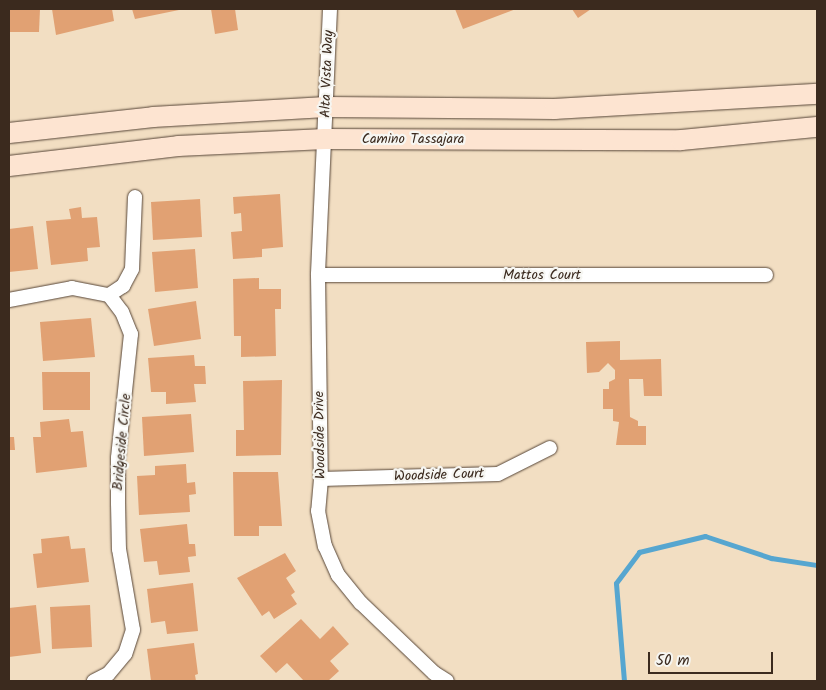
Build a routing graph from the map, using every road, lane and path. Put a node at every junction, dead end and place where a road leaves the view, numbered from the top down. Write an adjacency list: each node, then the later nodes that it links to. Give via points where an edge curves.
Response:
1 (330, 9): 3 (street, Alta Vista Way)
2 (817, 94): 3 (main road, via 555,109)
3 (326, 107): 5 (main road, via 153,117); 6 (street, Alta Vista Way)
4 (817, 127): 6 (main road, Camino Tassajara, via 681,140)
5 (9, 133)
6 (325, 139): 7 (main road, Camino Tassajara, via 178,146); 9 (street, Woodside Drive)
7 (9, 166)
8 (134, 197): 11 (street, via 132,269 123,286)
9 (318, 275): 10 (street, Mattos Court); 14 (street, Woodside Drive)
10 (766, 275)
11 (110, 295): 12 (street, via 72,288); 15 (street, Bridgeside Circle, via 122,312 131,334 118,458 118,503 119,549 133,630 124,654 108,674)
12 (9, 300)
13 (550, 448): 14 (street, Woodside Court, via 498,474)
14 (321, 479): 16 (street, Woodside Drive, via 318,511 325,546 338,575 361,603 434,673)
15 (94, 681)
16 (447, 681)

